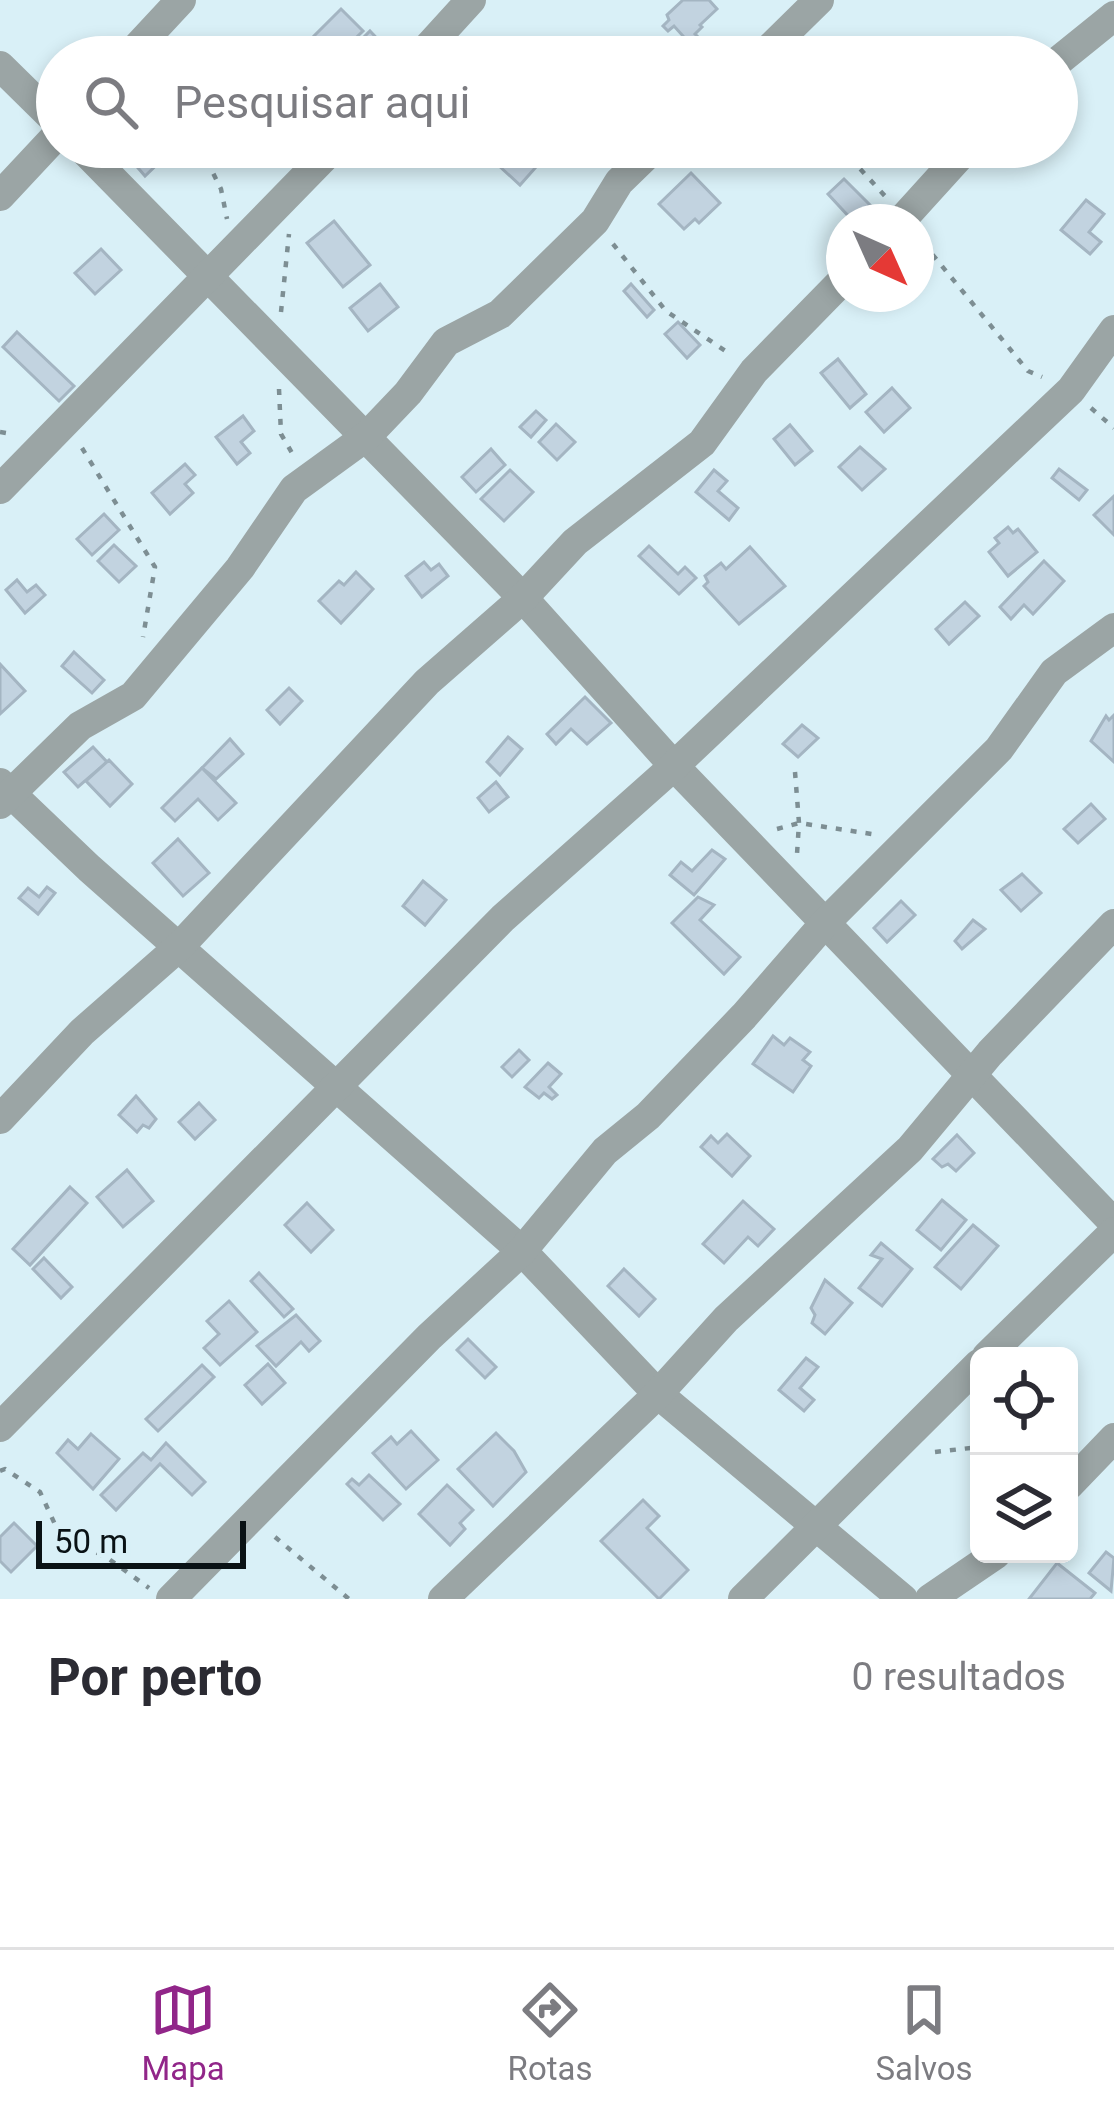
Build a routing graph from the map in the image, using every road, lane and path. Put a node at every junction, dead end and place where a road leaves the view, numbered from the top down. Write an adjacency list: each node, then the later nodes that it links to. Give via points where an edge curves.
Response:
1 (181, 0): 5 (street)
2 (471, 0): 6 (street)
3 (818, 0): 7 (street)
4 (1114, 16): 8 (street)
5 (148, 36)
6 (438, 36)
7 (782, 36)
8 (1078, 45)
9 (0, 66): 10 (street)
10 (36, 101)
11 (36, 157): 17 (street)
12 (101, 168): 22 (street)
13 (313, 168): 22 (street)
14 (634, 168): 20 (street)
15 (858, 168): 18 (path)
16 (951, 168): 19 (street)
17 (0, 196)
18 (889, 204)
19 (922, 204)
20 (595, 221): 25 (path, via 666,310); 29 (street, via 500,314 446,342)
21 (934, 258): 26 (path, via 1028,371)
22 (204, 277): 29 (street); 30 (street)
23 (826, 297): 25 (street)
24 (1114, 330): 26 (street)
25 (754, 371): 32 (street, via 702,443 575,542)
26 (1071, 390): 27 (path); 35 (street)
27 (1114, 428)
28 (0, 432): 30 (path)
29 (367, 436): 32 (street); 34 (street, via 294,489)
30 (48, 440): 31 (street); 34 (path, via 81,447 155,567)
31 (0, 489)
32 (523, 598): 35 (street); 44 (street, via 427,682)
33 (1114, 628): 40 (street, via 1054,672 999,749)
34 (133, 696): 37 (street, via 80,726)
35 (674, 766): 39 (street); 46 (street, via 503,918)
36 (795, 772): 38 (path)
37 (3, 793): 44 (street)
38 (800, 824): 39 (path); 40 (path); 41 (path)
39 (742, 838): 41 (street)
40 (909, 839): 42 (street)
41 (790, 889): 42 (street)
42 (824, 924): 45 (street); 50 (street, via 648,1116 605,1151)
43 (1114, 924): 45 (street)
44 (180, 946): 46 (street); 47 (street)
45 (974, 1076): 48 (street); 53 (street, via 910,1150 726,1319)
46 (340, 1087): 50 (street); 54 (street)
47 (0, 1119)
48 (1114, 1223)
49 (1114, 1232): 51 (street)
50 (522, 1251): 53 (street); 58 (street)
51 (996, 1347)
52 (970, 1373): 59 (street)
53 (658, 1394): 59 (street); 63 (street)
54 (0, 1427)
55 (1114, 1438): 57 (street)
56 (0, 1471): 61 (path, via 40,1492 59,1533)
57 (1078, 1476)
58 (254, 1516): 61 (street); 62 (path)
59 (815, 1522): 64 (street); 65 (street)
60 (983, 1563): 66 (street)
61 (168, 1599)
62 (349, 1599)
63 (443, 1599)
64 (742, 1599)
65 (903, 1599)
66 (930, 1599)

